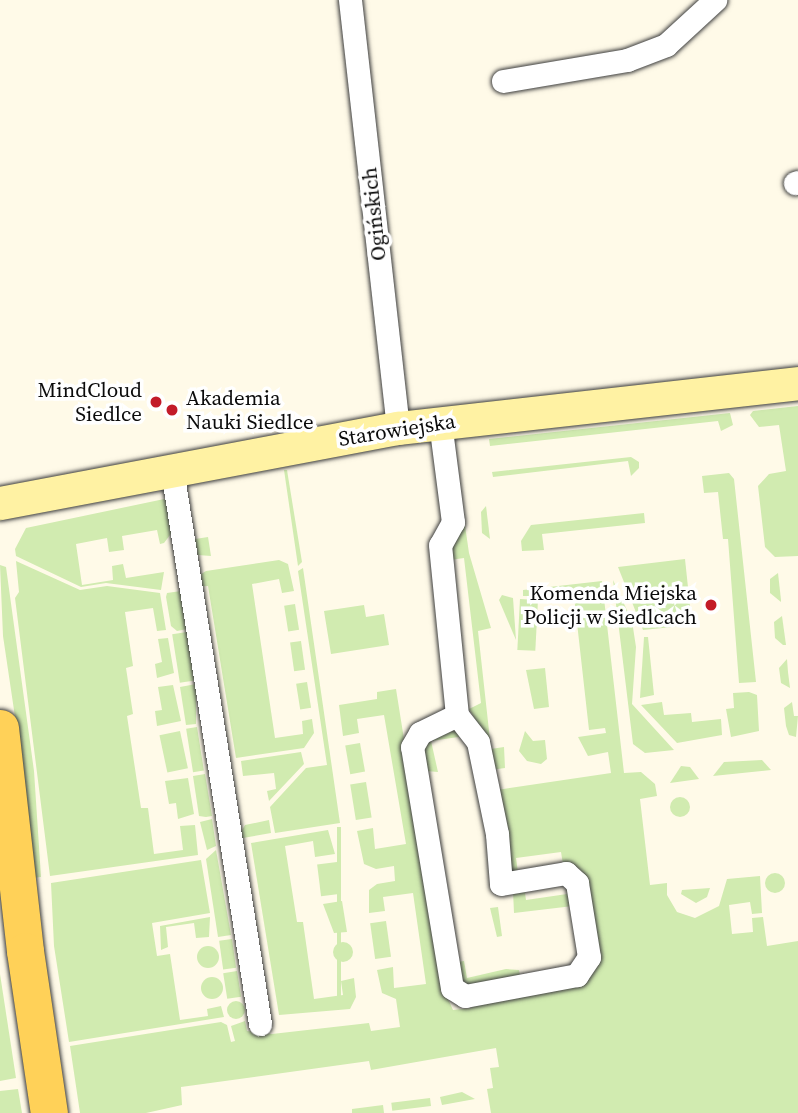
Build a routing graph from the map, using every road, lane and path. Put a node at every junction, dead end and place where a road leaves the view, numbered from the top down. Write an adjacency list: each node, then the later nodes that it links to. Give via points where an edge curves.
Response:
1 (350, 0): 6 (street, Ogińskich)
2 (715, 0): 3 (street, via 687,30 640,55)
3 (503, 81)
4 (798, 383): 5 (main road, Starowiejska)
5 (440, 422): 6 (main road, Starowiejska); 9 (street, via 453,522 440,545)
6 (398, 428): 7 (main road, Starowiejska)
7 (172, 470): 8 (main road, Starowiejska); 11 (street)
8 (0, 503)
9 (457, 715): 9 (street, via 478,742 497,834 501,884 566,873 577,883 589,957 577,975 465,996 452,988 412,747 420,733)
10 (0, 728): 12 (main road, via 24,951)
11 (260, 1024)
12 (49, 1113)

